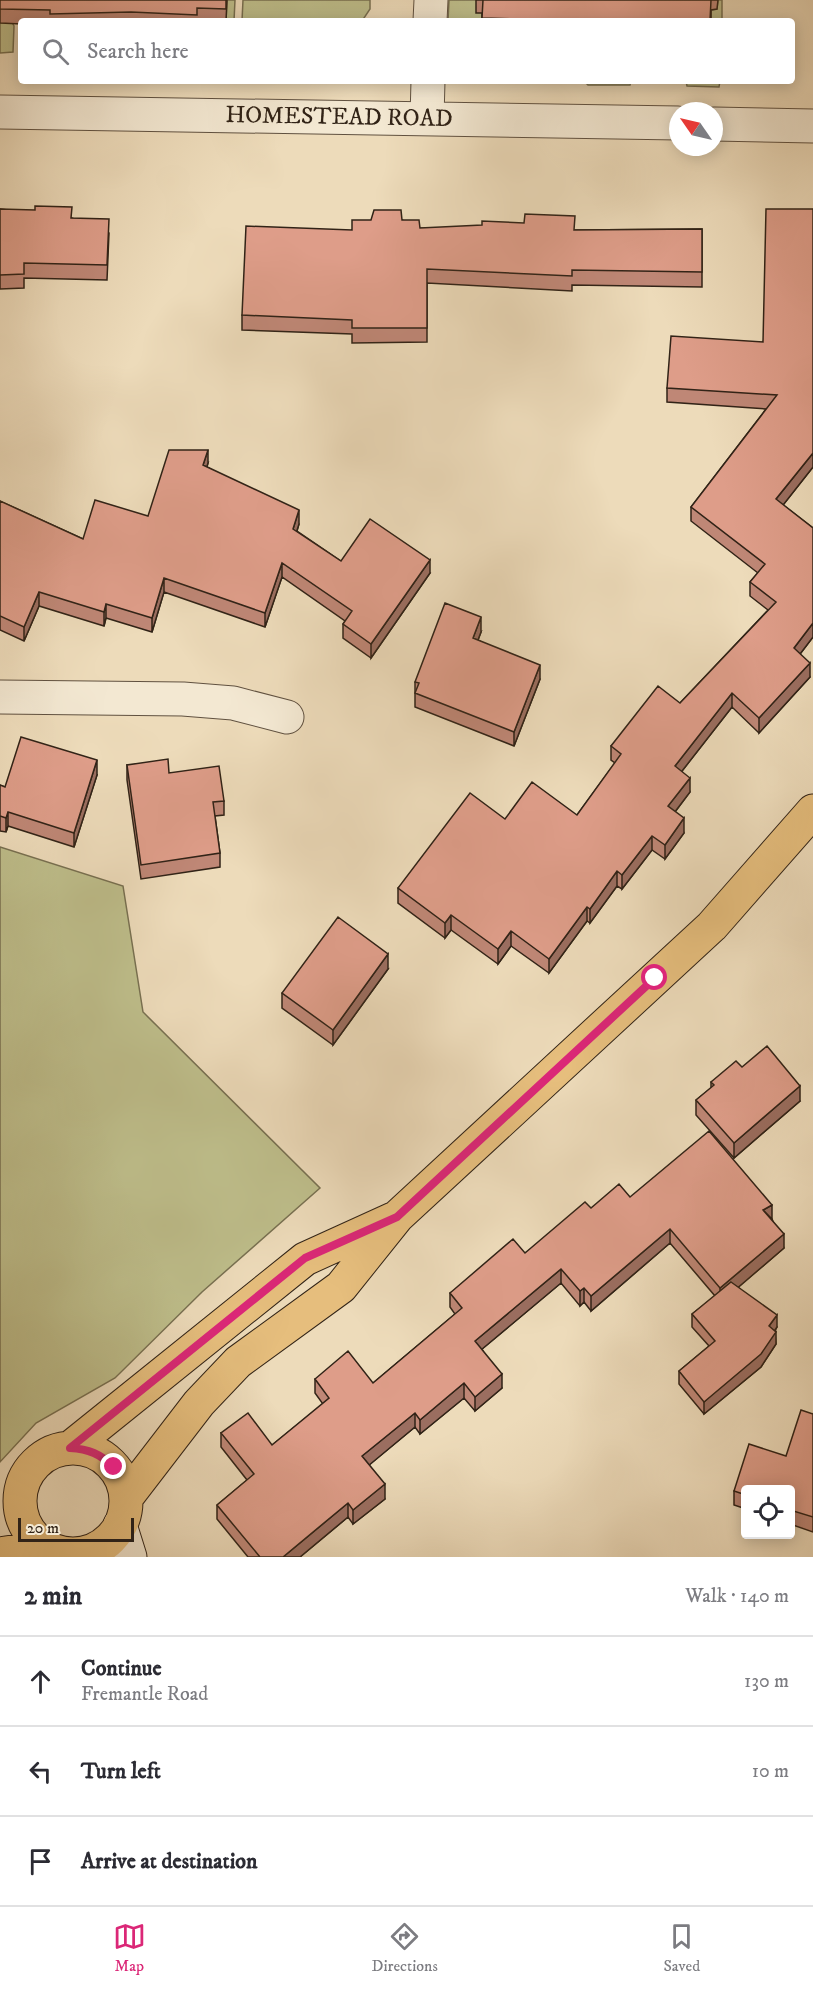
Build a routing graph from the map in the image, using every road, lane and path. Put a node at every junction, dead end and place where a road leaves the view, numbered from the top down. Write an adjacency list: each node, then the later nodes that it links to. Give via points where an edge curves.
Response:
1 (430, 0): 2 (street)
2 (430, 18)
3 (428, 84): 5 (street)
4 (0, 112): 5 (street, HOMESTEAD ROAD)
5 (427, 118): 6 (street, HOMESTEAD ROAD)
6 (669, 123)
7 (723, 124): 8 (street)
8 (813, 126)
9 (0, 697): 10 (street, via 183,699 233,703)
10 (286, 717)
11 (813, 811): 12 (main road, via 712,926)
12 (397, 1217): 13 (main road, via 305,1258); 15 (main road, via 341,1287 238,1362 199,1403)
13 (70, 1448): 14 (main road, via 39,1460); 15 (main road, via 87,1449 101,1456 120,1474)
14 (11, 1494): 16 (main road, via 20,1505 32,1536)
15 (123, 1511): 16 (main road, via 107,1542 77,1554); 18 (street)
16 (56, 1552): 17 (main road)
17 (0, 1554)
18 (130, 1557)

